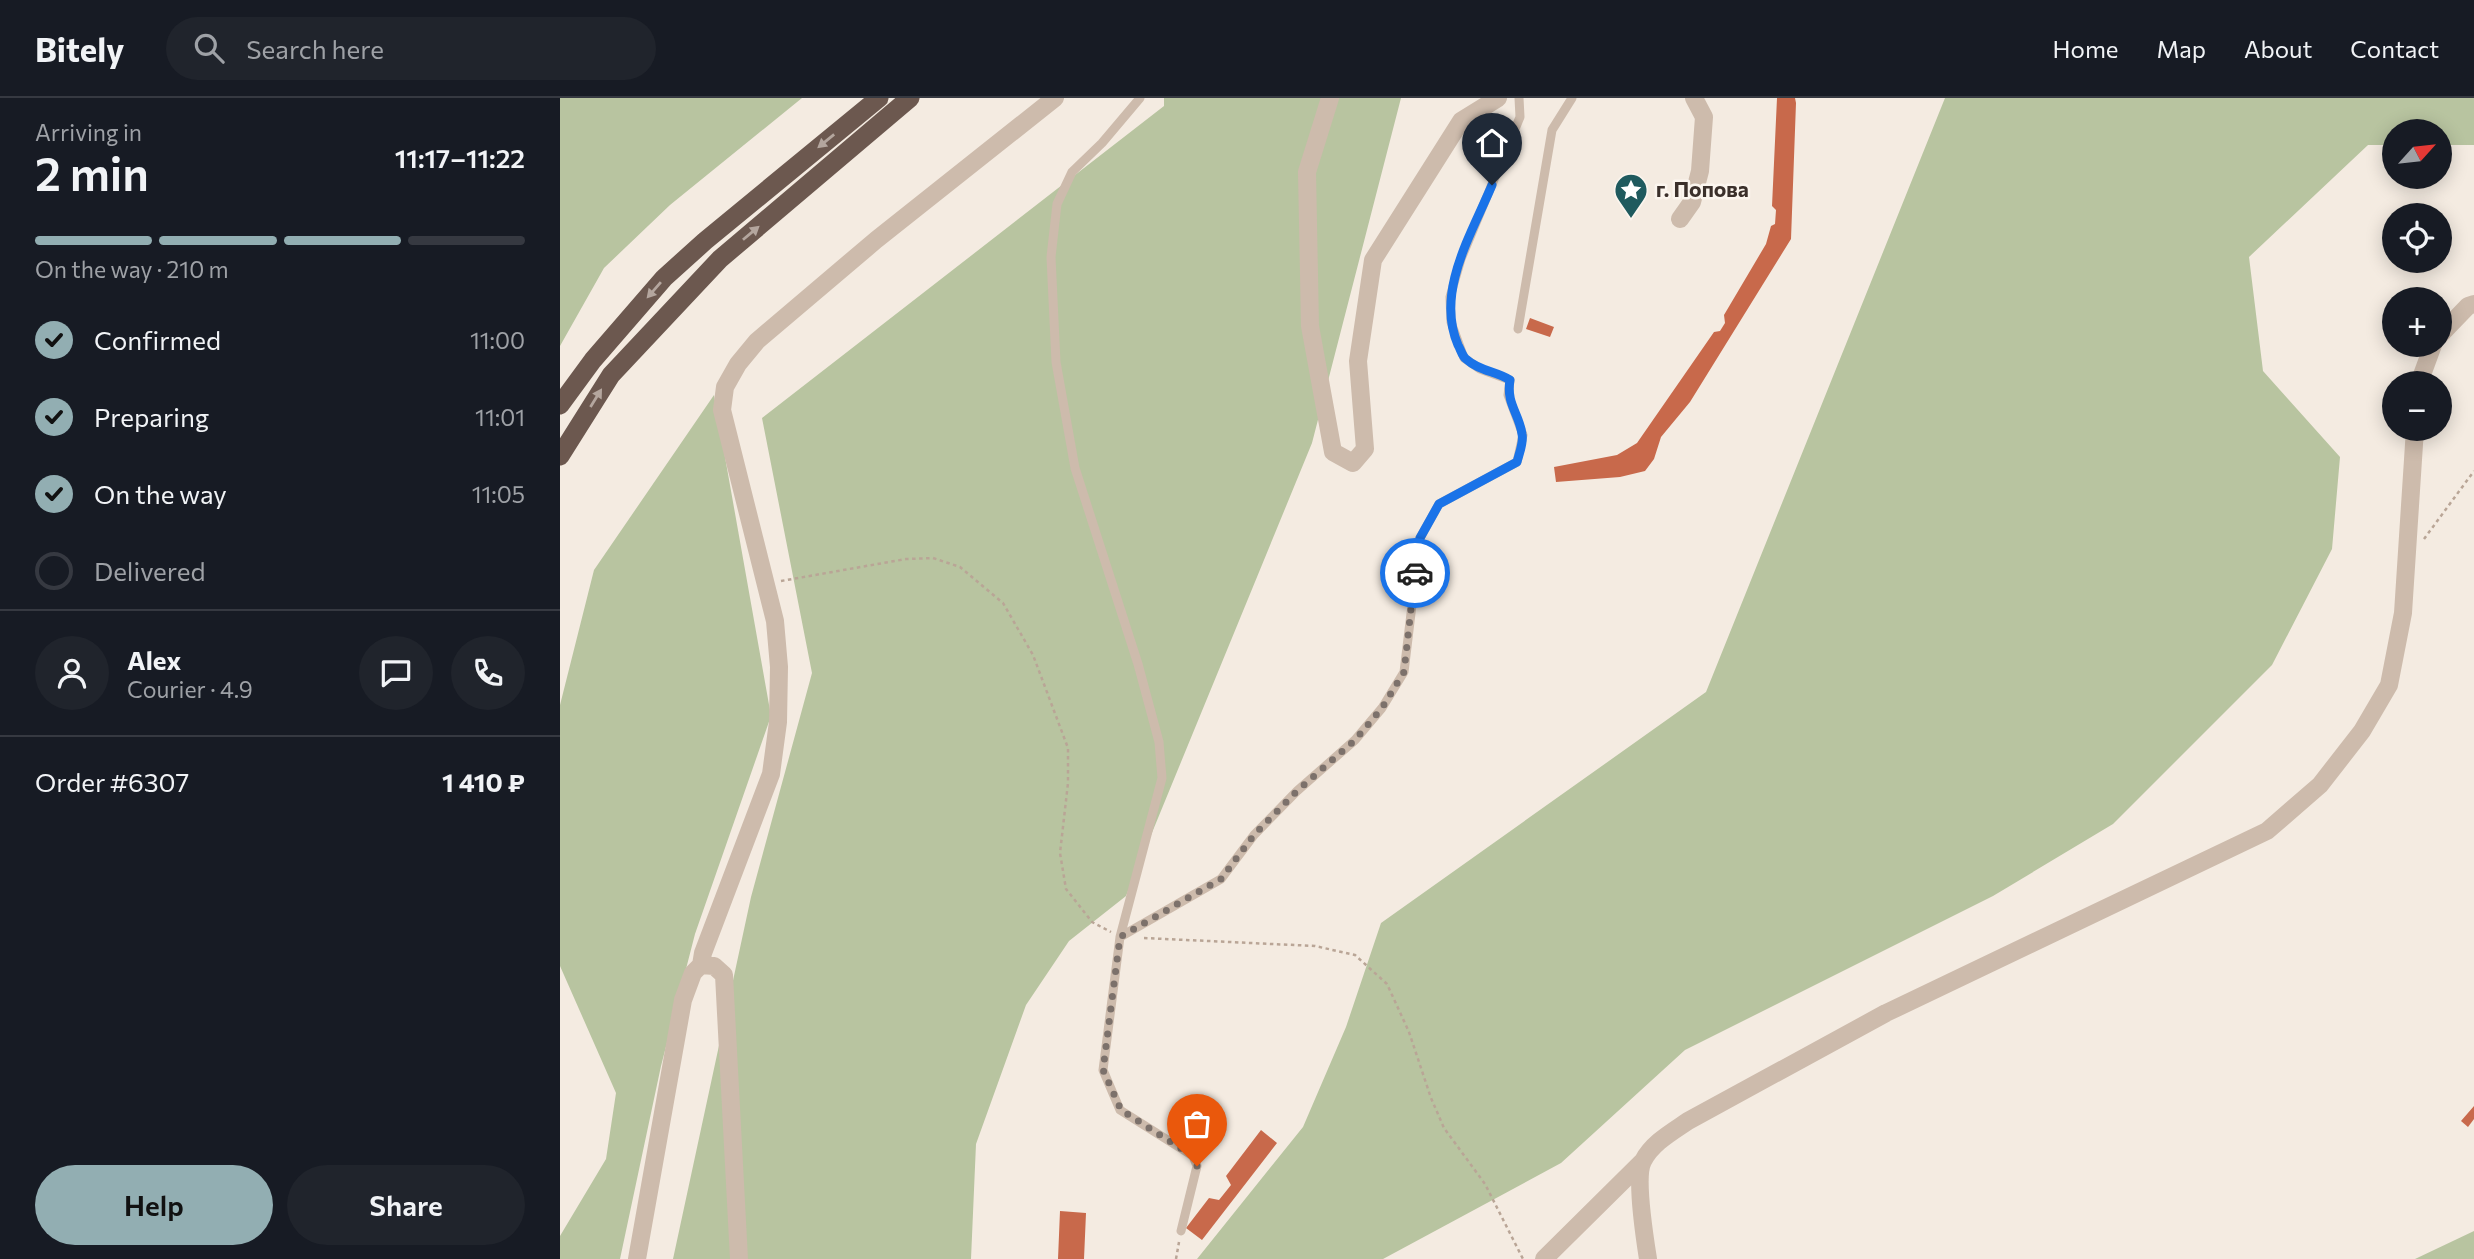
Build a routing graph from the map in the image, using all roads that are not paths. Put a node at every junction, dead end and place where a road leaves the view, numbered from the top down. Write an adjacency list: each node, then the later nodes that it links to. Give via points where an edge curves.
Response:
1 (879, 98): 14 (highway, one-way to 14, via 664,278)
2 (910, 98): 16 (highway, one-way to 2, via 611,374 711,268)
3 (1055, 98): 18 (street, via 757,341 725,387 722,410 775,621 779,722 771,774)
4 (1140, 98): 17 (lane, via 1072,172 1058,204 1051,257 1056,362 1075,468 1138,664 1160,754 1162,778)
5 (1330, 98): 6 (street, via 1307,172 1310,326 1333,452 1353,463 1365,449 1358,361 1373,260 1461,121)
6 (1498, 98)
7 (1519, 98): 17 (lane, via 1520,117 1461,259 1450,297 1451,322 1464,358 1510,380 1508,394 1523,435 1517,462 1439,504 1420,538 1404,672 1382,708 1355,740 1254,835 1221,879)
8 (1572, 98): 13 (lane, via 1552,130)
9 (1694, 98): 10 (street, via 1704,117 1700,171 1692,202)
10 (1680, 219)
11 (2474, 304): 12 (street)
12 (2452, 323)
13 (1518, 329)
14 (560, 405)
15 (2414, 441): 19 (street, via 2403,613 2389,685 2362,731 2320,785 2267,831 1886,1013 1688,1122 1661,1139)
16 (560, 456)
17 (1120, 937): 20 (lane, via 1103,1070 1121,1110 1193,1156 1197,1166)
18 (701, 965): 21 (street, via 683,1000); 22 (street, via 715,966 724,975)
19 (1642, 1162): 23 (street); 24 (street)
20 (1181, 1231)
21 (637, 1259)
22 (739, 1259)
23 (1544, 1259)
24 (1648, 1259)

